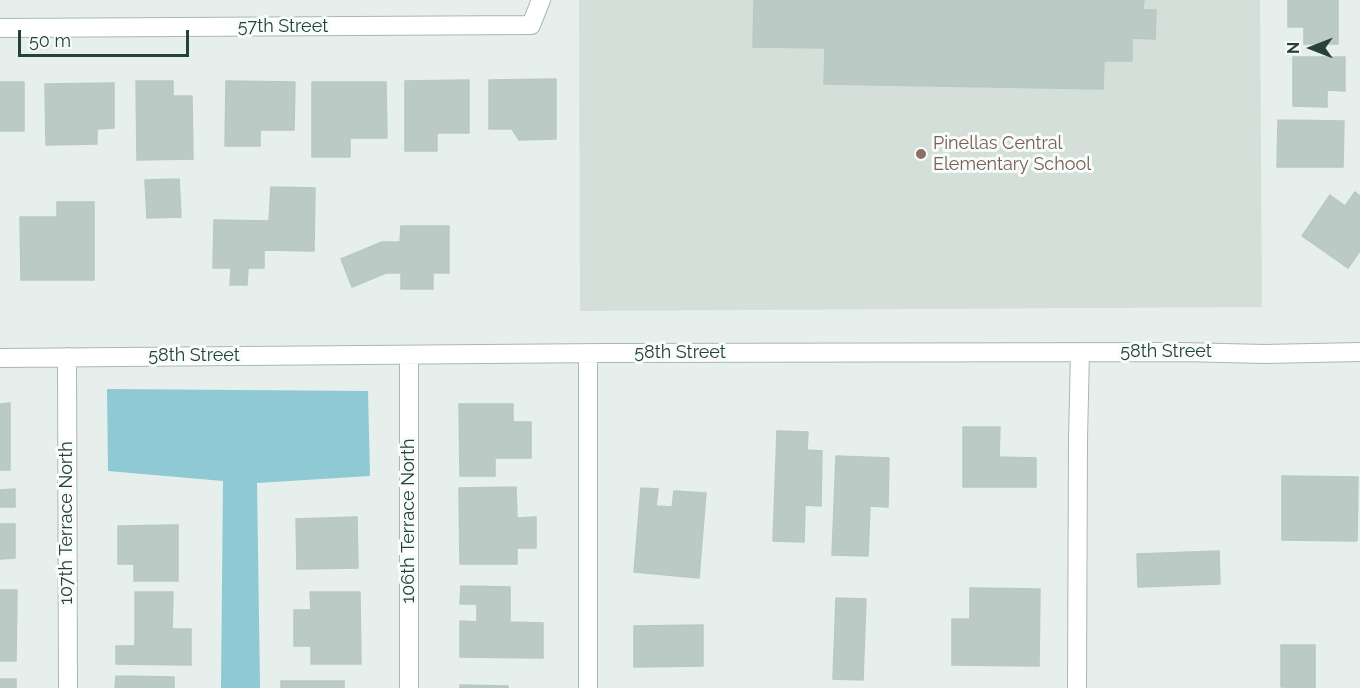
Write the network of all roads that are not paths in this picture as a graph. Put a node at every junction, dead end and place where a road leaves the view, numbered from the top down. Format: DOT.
graph roads {
  1 [pos="541,0"];
  2 [pos="0,28"];
  3 [pos="1080,352"];
  4 [pos="1360,352"];
  5 [pos="588,353"];
  6 [pos="409,355"];
  7 [pos="67,357"];
  8 [pos="0,358"];
  9 [pos="68,688"];
  10 [pos="409,688"];
  11 [pos="588,688"];
  12 [pos="1077,688"];
  1 -- 2 [label="street, 57th Street"];
  3 -- 4 [label="street, 58th Street"];
  3 -- 5 [label="street, 58th Street"];
  3 -- 12 [label="street"];
  5 -- 6 [label="street, 58th Street"];
  5 -- 11 [label="street"];
  6 -- 7 [label="street, 58th Street"];
  6 -- 10 [label="street, 106th Terrace North"];
  7 -- 8 [label="street, 58th Street"];
  7 -- 9 [label="street, 107th Terrace North"];
}
